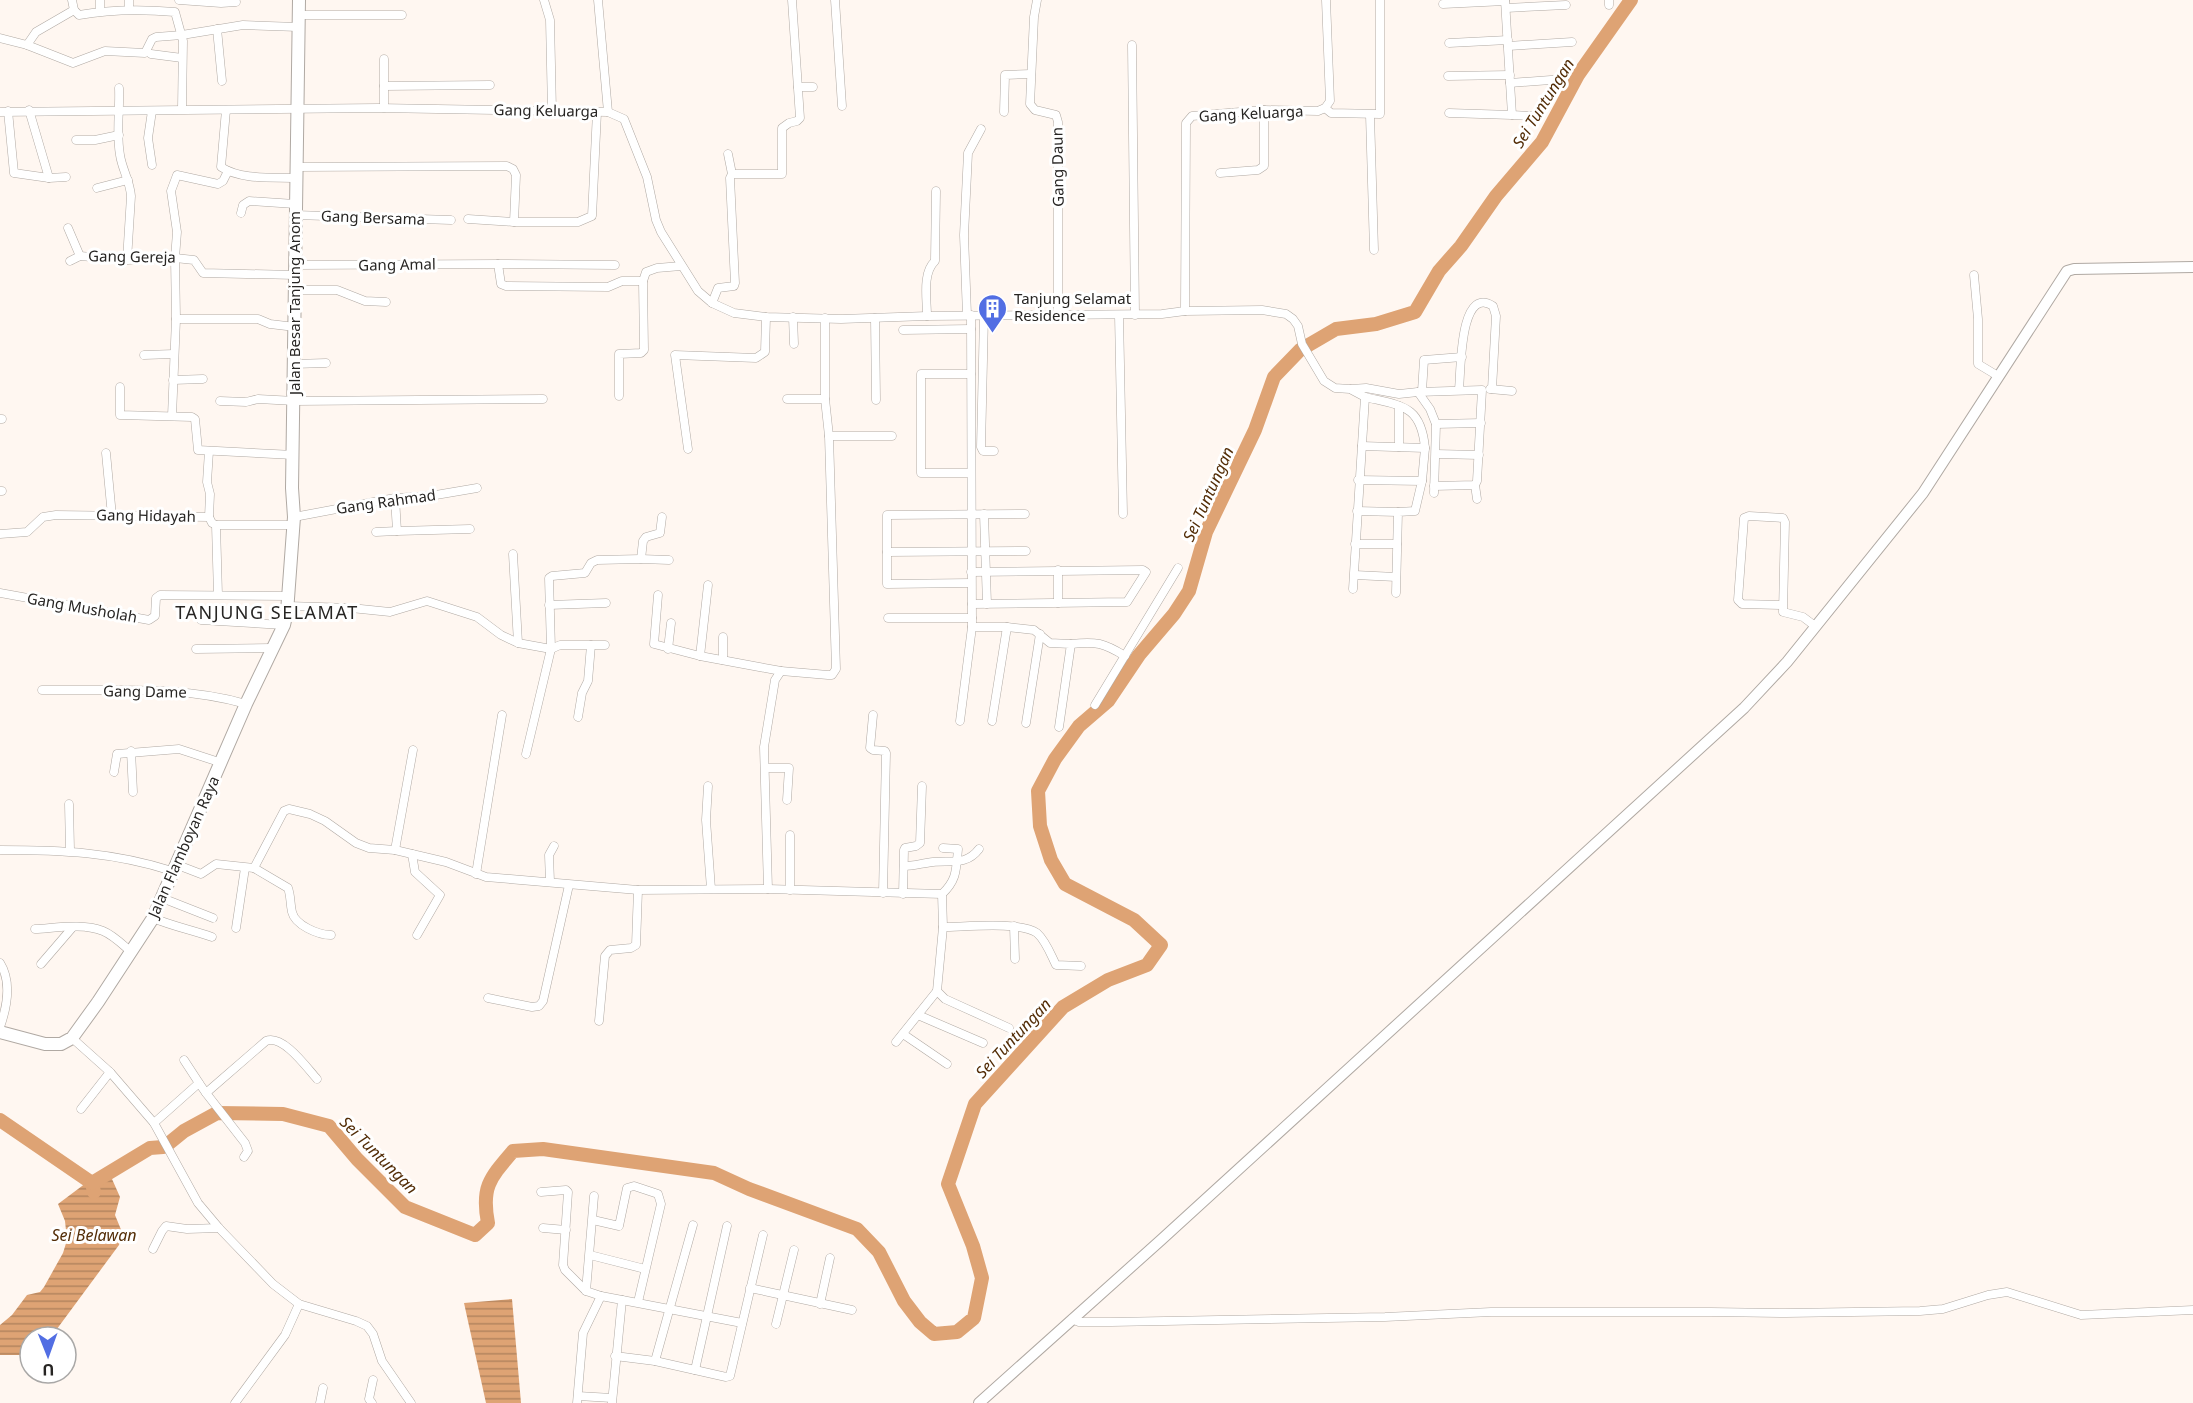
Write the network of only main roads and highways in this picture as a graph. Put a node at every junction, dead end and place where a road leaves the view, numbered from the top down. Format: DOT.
graph roads {
  1 [pos="299,0"];
  2 [pos="2193,267"];
  3 [pos="288,601"];
  4 [pos="0,1032"];
  5 [pos="979,1403"];
  1 -- 3 [label="main road, Jalan Besar Tanjung Anom"];
  2 -- 5 [label="main road"];
  3 -- 4 [label="main road, Jalan Flamboyan Raya"];
}
